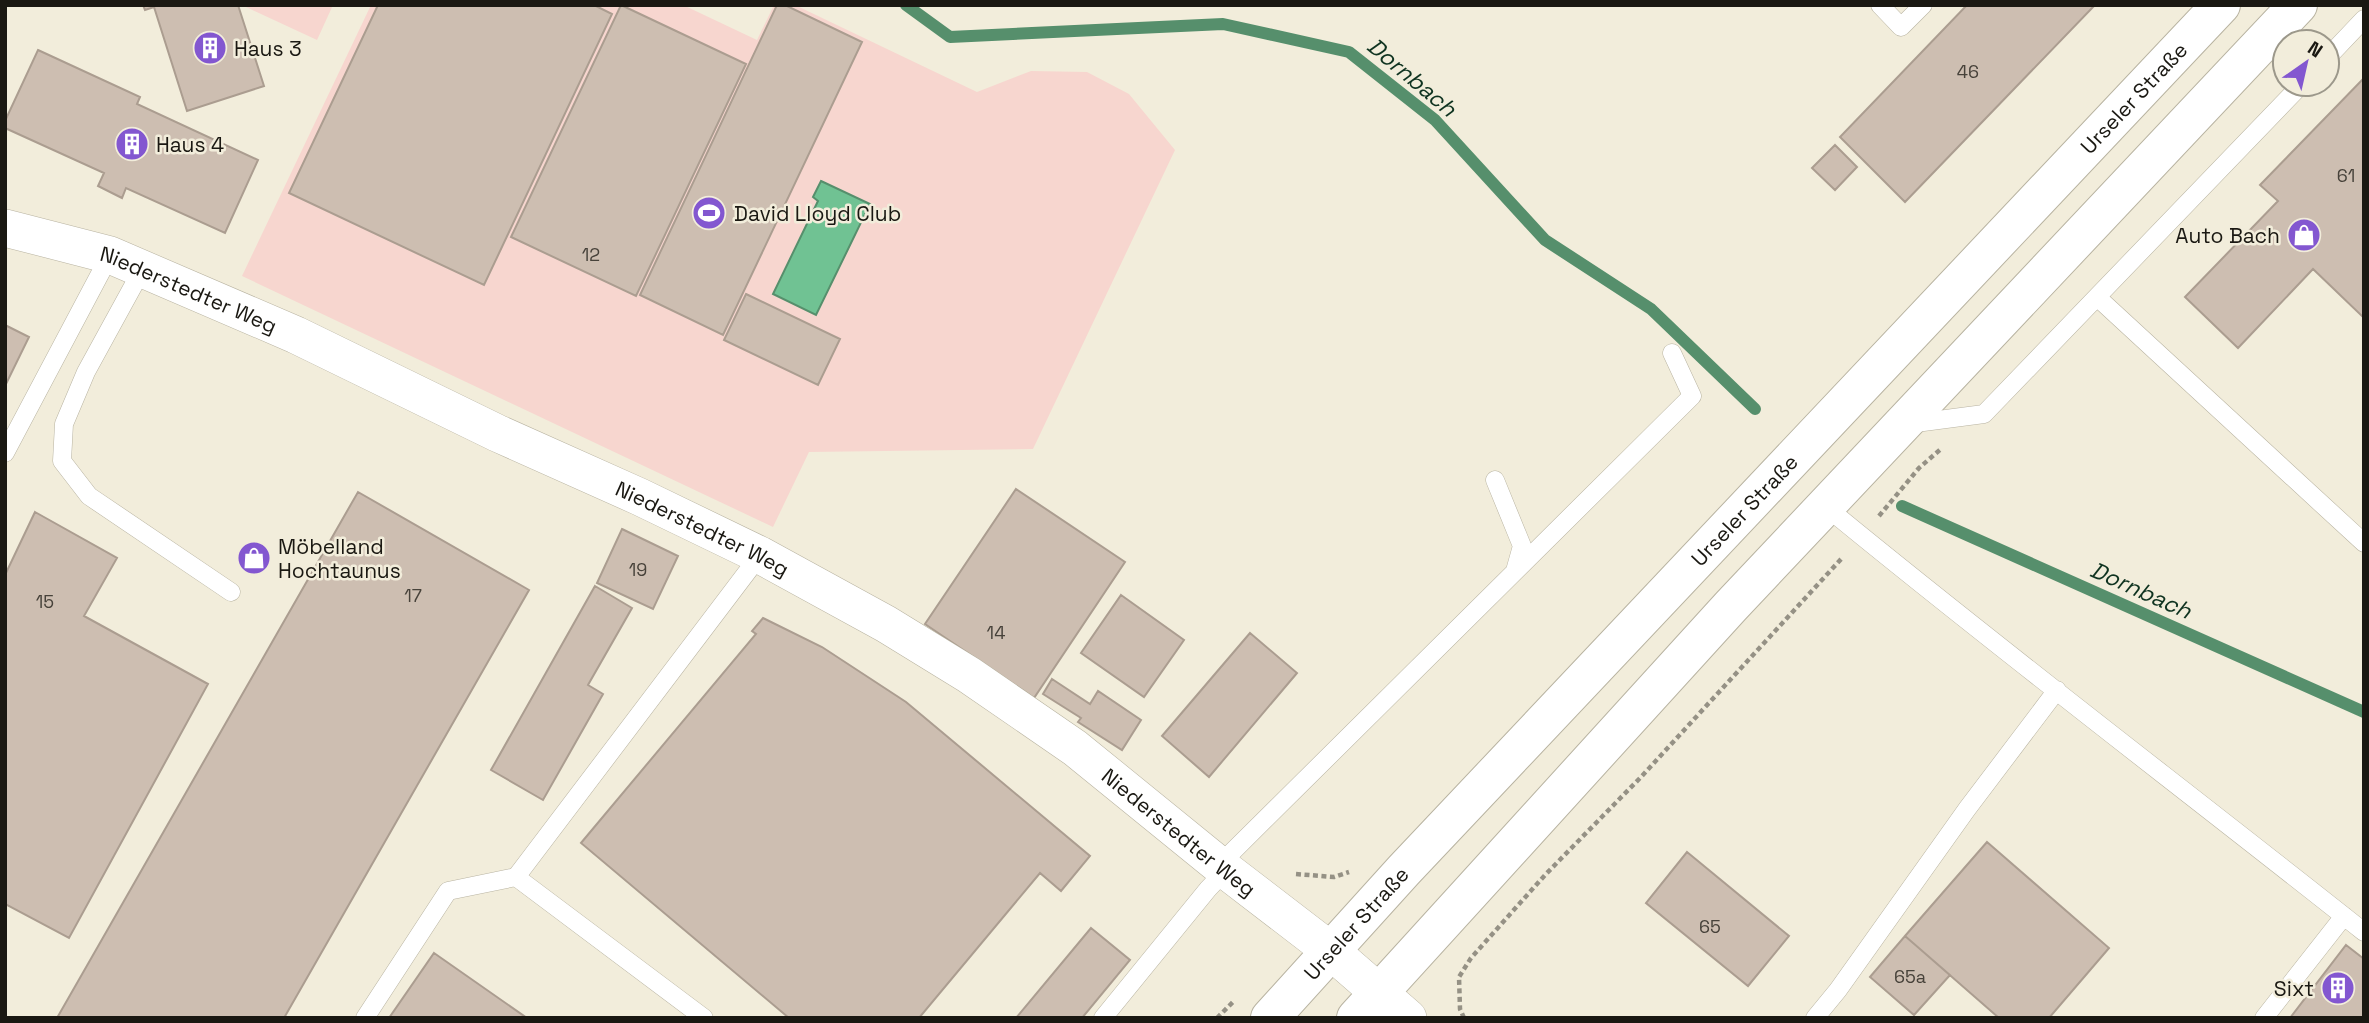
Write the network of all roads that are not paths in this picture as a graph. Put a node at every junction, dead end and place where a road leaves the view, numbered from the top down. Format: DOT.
graph roads {
  1 [pos="1880,5"];
  2 [pos="1923,5"];
  3 [pos="2221,5"];
  4 [pos="2298,5"];
  5 [pos="2364,19"];
  6 [pos="2341,43"];
  7 [pos="2289,98"];
  8 [pos="5,228"];
  9 [pos="110,255"];
  10 [pos="144,268"];
  11 [pos="2097,297"];
  12 [pos="1672,353"];
  13 [pos="1901,425"];
  14 [pos="5,453"];
  15 [pos="1495,480"];
  16 [pos="1825,506"];
  17 [pos="2364,543"];
  18 [pos="760,555"];
  19 [pos="1515,571"];
  20 [pos="231,592"];
  21 [pos="2057,690"];
  22 [pos="1222,868"];
  23 [pos="516,877"];
  24 [pos="2344,916"];
  25 [pos="2364,932"];
  26 [pos="1331,951"];
  27 [pos="1368,1005"];
  28 [pos="365,1018"];
  29 [pos="704,1018"];
  30 [pos="1103,1018"];
  31 [pos="1270,1018"];
  32 [pos="1408,1018"];
  33 [pos="1815,1018"];
  34 [pos="2264,1018"];
  1 -- 2 [label="lane"];
  3 -- 26 [label="street, Urseler Straße"];
  4 -- 13 [label="street"];
  5 -- 6 [label="lane"];
  7 -- 11 [label="lane"];
  8 -- 9 [label="street, Niederstedter Weg"];
  9 -- 10 [label="street, Niederstedter Weg"];
  9 -- 14 [label="lane"];
  10 -- 18 [label="street, Niederstedter Weg"];
  10 -- 20 [label="lane"];
  11 -- 13 [label="lane"];
  11 -- 17 [label="lane"];
  12 -- 19 [label="lane"];
  13 -- 16 [label="street"];
  15 -- 19 [label="lane"];
  16 -- 21 [label="lane"];
  16 -- 27 [label="street"];
  18 -- 22 [label="street, Niederstedter Weg"];
  18 -- 23 [label="lane"];
  19 -- 22 [label="lane"];
  21 -- 24 [label="lane"];
  21 -- 33 [label="lane"];
  22 -- 26 [label="street, Niederstedter Weg"];
  22 -- 30 [label="lane"];
  23 -- 28 [label="lane"];
  23 -- 29 [label="lane"];
  24 -- 25 [label="lane"];
  24 -- 34 [label="lane"];
  26 -- 27 [label="street, Niederstedter Weg"];
  26 -- 31 [label="street, Urseler Straße"];
  27 -- 32 [label="street, Niederstedter Weg"];
}
